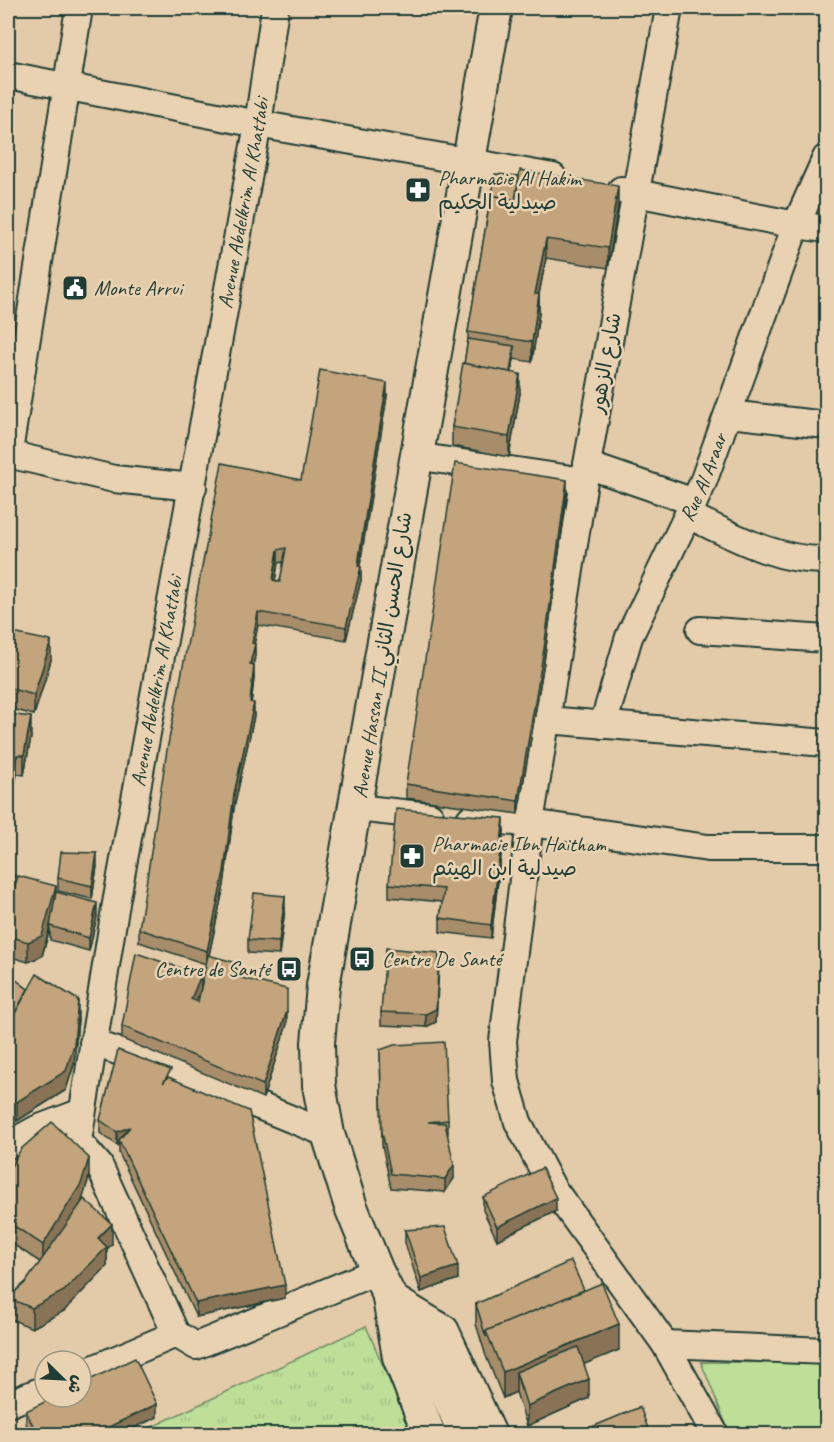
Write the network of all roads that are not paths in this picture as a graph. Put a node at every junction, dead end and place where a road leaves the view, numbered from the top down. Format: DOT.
graph roads {
  1 [pos="79,8"];
  2 [pos="275,8"];
  3 [pos="496,8"];
  4 [pos="669,8"];
  5 [pos="8,75"];
  6 [pos="65,86"];
  7 [pos="258,124"];
  8 [pos="826,158"];
  9 [pos="469,163"];
  10 [pos="636,192"];
  11 [pos="796,225"];
  12 [pos="826,229"];
  13 [pos="729,414"];
  14 [pos="826,424"];
  15 [pos="8,455"];
  16 [pos="415,456"];
  17 [pos="586,473"];
  18 [pos="193,487"];
  19 [pos="691,509"];
  20 [pos="826,560"];
  21 [pos="700,630"];
  22 [pos="826,639"];
  23 [pos="547,720"];
  24 [pos="603,725"];
  25 [pos="826,743"];
  26 [pos="356,808"];
  27 [pos="530,823"];
  28 [pos="826,848"];
  29 [pos="93,1043"];
  30 [pos="82,1112"];
  31 [pos="327,1134"];
  32 [pos="10,1155"];
  33 [pos="383,1282"];
  34 [pos="176,1334"];
  35 [pos="665,1344"];
  36 [pos="826,1351"];
  37 [pos="93,1369"];
  38 [pos="33,1394"];
  39 [pos="8,1404"];
  40 [pos="429,1434"];
  41 [pos="465,1434"];
  42 [pos="493,1434"];
  43 [pos="715,1434"];
  1 -- 6 [label="street"];
  2 -- 7 [label="street, Avenue Abdelkrim Al Khattabi"];
  3 -- 9 [label="main road, Avenue Hassan II شارع الحسن الثاني"];
  4 -- 10 [label="street, شارع الزهور"];
  5 -- 6 [label="street"];
  6 -- 7 [label="street"];
  6 -- 15 [label="street"];
  7 -- 9 [label="street"];
  7 -- 18 [label="street, Avenue Abdelkrim Al Khattabi"];
  8 -- 11 [label="street, Rue Al Araar"];
  9 -- 10 [label="street"];
  9 -- 16 [label="main road, Avenue Hassan II شارع الحسن الثاني"];
  10 -- 11 [label="street"];
  10 -- 17 [label="street, شارع الزهور"];
  11 -- 12 [label="street"];
  11 -- 13 [label="street, Rue Al Araar"];
  13 -- 14 [label="street"];
  13 -- 19 [label="street, Rue Al Araar"];
  15 -- 18 [label="street"];
  16 -- 17 [label="street"];
  16 -- 26 [label="main road, Avenue Hassan II شارع الحسن الثاني"];
  17 -- 19 [label="street"];
  17 -- 23 [label="street, شارع الزهور"];
  18 -- 29 [label="street, Avenue Abdelkrim Al Khattabi"];
  19 -- 20 [label="street"];
  19 -- 24 [label="street, Rue Al Araar"];
  21 -- 22 [label="street"];
  23 -- 24 [label="street"];
  23 -- 27 [label="street, شارع الزهور"];
  24 -- 25 [label="street"];
  26 -- 27 [label="street"];
  26 -- 31 [label="main road, Avenue Hassan II شارع الحسن الثاني"];
  27 -- 28 [label="street"];
  27 -- 35 [label="street, شارع الزهور"];
  29 -- 30 [label="street, Avenue Abdelkrim Al Khattabi"];
  29 -- 31 [label="street"];
  30 -- 32 [label="street"];
  30 -- 34 [label="street, Avenue Abdelkrim Al Khattabi"];
  31 -- 33 [label="main road, Avenue Hassan II شارع الحسن الثاني"];
  33 -- 34 [label="street"];
  33 -- 40 [label="main road, Avenue Hassan II شارع الحسن الثاني"];
  33 -- 41 [label="main road, Avenue Hassan II شارع الحسن الثاني"];
  33 -- 42 [label="street"];
  34 -- 37 [label="street"];
  35 -- 36 [label="street"];
  35 -- 43 [label="street, شارع الزهور"];
  38 -- 39 [label="street"];
}
